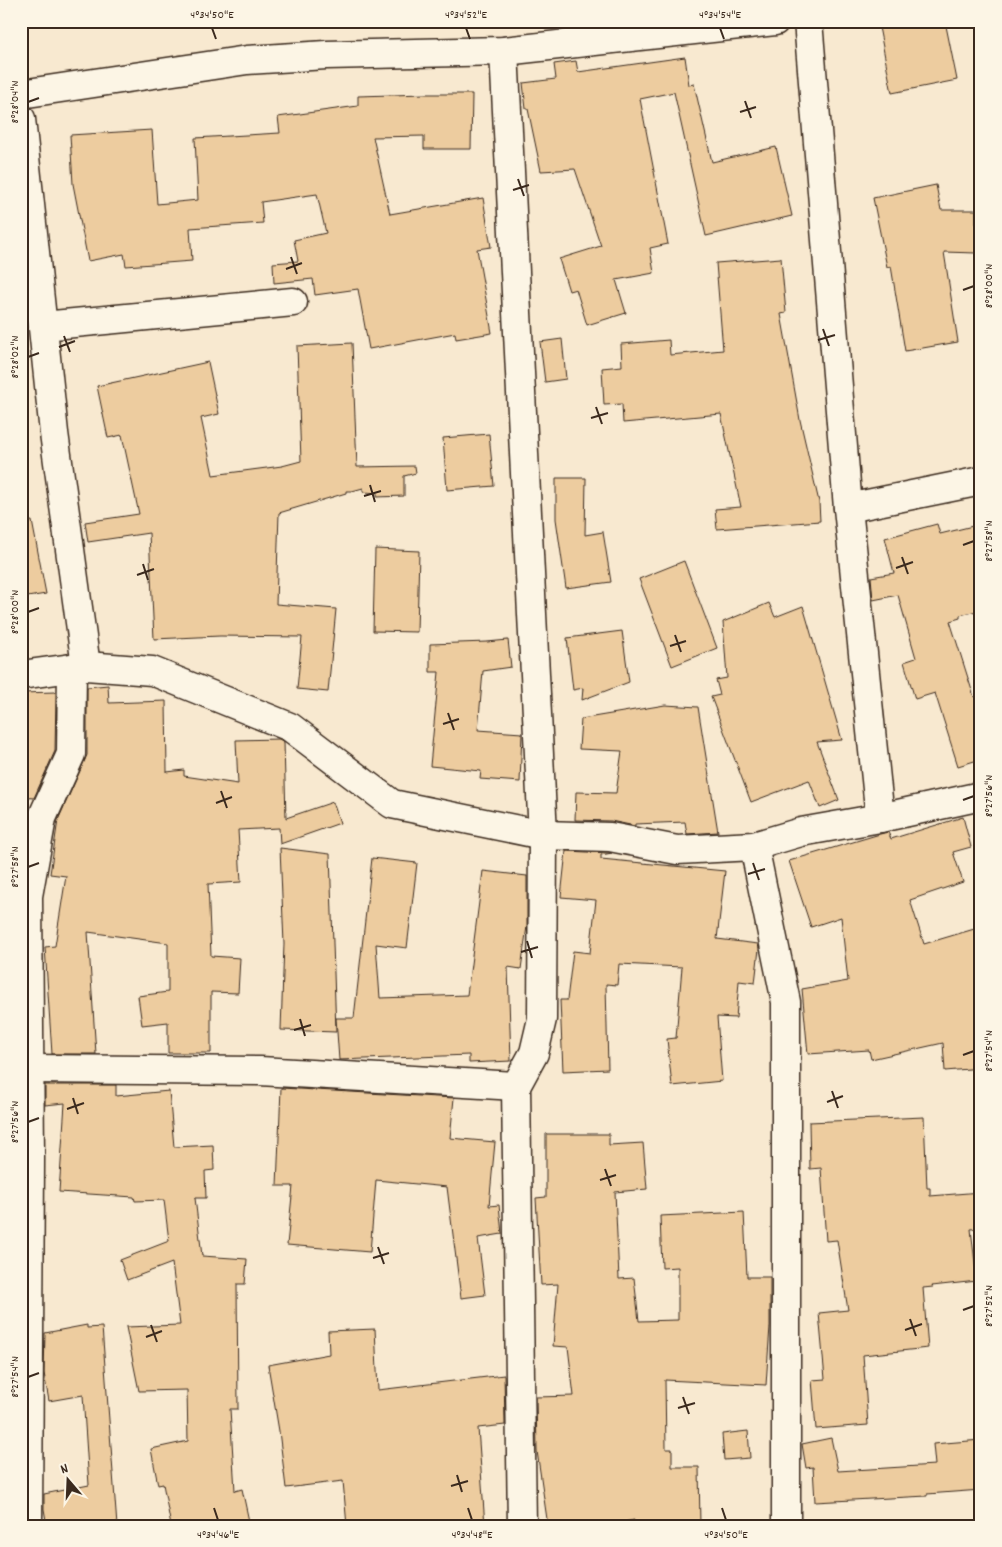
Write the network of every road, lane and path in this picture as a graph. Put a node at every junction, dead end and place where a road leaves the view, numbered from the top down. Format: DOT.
graph roads {
  1 [pos="775,21"];
  2 [pos="808,21"];
  3 [pos="504,51"];
  4 [pos="21,94"];
  5 [pos="21,119"];
  6 [pos="28,245"];
  7 [pos="293,302"];
  8 [pos="43,326"];
  9 [pos="981,481"];
  10 [pos="848,508"];
  11 [pos="79,667"];
  12 [pos="21,675"];
  13 [pos="981,796"];
  14 [pos="880,818"];
  15 [pos="543,836"];
  16 [pos="754,846"];
  17 [pos="29,1069"];
  18 [pos="516,1086"];
  19 [pos="28,1526"];
  20 [pos="522,1526"];
  21 [pos="786,1526"];
  1 -- 3 [label="street"];
  2 -- 10 [label="street"];
  3 -- 4 [label="street"];
  3 -- 15 [label="street"];
  5 -- 6 [label="street"];
  6 -- 8 [label="street"];
  7 -- 8 [label="street"];
  8 -- 11 [label="street"];
  9 -- 10 [label="street"];
  10 -- 14 [label="street"];
  11 -- 12 [label="street"];
  11 -- 15 [label="street"];
  11 -- 17 [label="street"];
  13 -- 14 [label="street"];
  14 -- 16 [label="street"];
  15 -- 16 [label="street"];
  15 -- 18 [label="street"];
  16 -- 21 [label="street"];
  17 -- 18 [label="street"];
  17 -- 19 [label="street"];
  18 -- 20 [label="street"];
}
